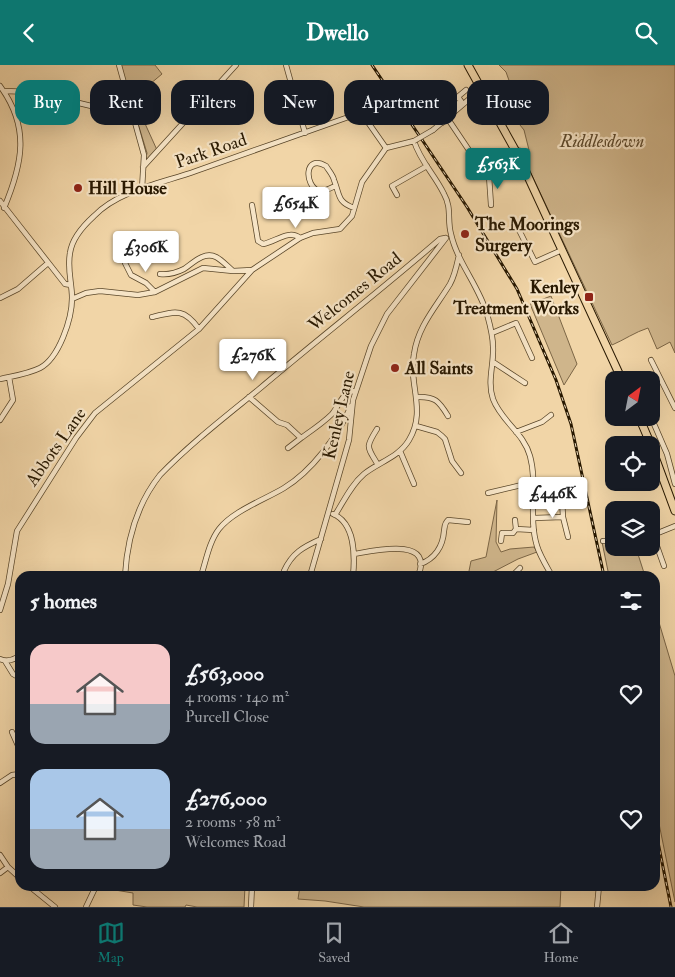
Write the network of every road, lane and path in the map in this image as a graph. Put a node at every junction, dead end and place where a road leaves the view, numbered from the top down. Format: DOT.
graph roads {
  1 [pos="118,65"];
  2 [pos="236,65"];
  3 [pos="286,65"];
  4 [pos="468,65"];
  5 [pos="122,80"];
  6 [pos="476,80"];
  7 [pos="0,86"];
  8 [pos="466,89"];
  9 [pos="4,91"];
  10 [pos="458,97"];
  11 [pos="467,102"];
  12 [pos="457,104"];
  13 [pos="90,106"];
  14 [pos="457,111"];
  15 [pos="344,120"];
  16 [pos="136,125"];
  17 [pos="370,125"];
  18 [pos="439,125"];
  19 [pos="452,125"];
  20 [pos="501,125"];
  21 [pos="305,133"];
  22 [pos="414,141"];
  23 [pos="386,148"];
  24 [pos="519,157"];
  25 [pos="427,166"];
  26 [pos="143,167"];
  27 [pos="489,176"];
  28 [pos="335,186"];
  29 [pos="142,189"];
  30 [pos="397,195"];
  31 [pos="0,201"];
  32 [pos="252,205"];
  33 [pos="491,205"];
  34 [pos="4,208"];
  35 [pos="354,208"];
  36 [pos="517,226"];
  37 [pos="451,235"];
  38 [pos="300,238"];
  39 [pos="446,238"];
  40 [pos="562,249"];
  41 [pos="459,255"];
  42 [pos="48,263"];
  43 [pos="125,263"];
  44 [pos="252,270"];
  45 [pos="234,271"];
  46 [pos="160,274"];
  47 [pos="71,285"];
  48 [pos="155,292"];
  49 [pos="0,298"];
  50 [pos="72,299"];
  51 [pos="152,317"];
  52 [pos="199,329"];
  53 [pos="492,333"];
  54 [pos="532,358"];
  55 [pos="651,360"];
  56 [pos="493,361"];
  57 [pos="618,371"];
  58 [pos="9,377"];
  59 [pos="0,379"];
  60 [pos="525,383"];
  61 [pos="356,391"];
  62 [pos="249,397"];
  63 [pos="416,397"];
  64 [pos="353,400"];
  65 [pos="675,408"];
  66 [pos="551,415"];
  67 [pos="448,416"];
  68 [pos="0,420"];
  69 [pos="416,426"];
  70 [pos="655,426"];
  71 [pos="377,429"];
  72 [pos="516,432"];
  73 [pos="301,439"];
  74 [pos="288,448"];
  75 [pos="400,451"];
  76 [pos="378,465"];
  77 [pos="660,470"];
  78 [pos="461,473"];
  79 [pos="534,482"];
  80 [pos="675,484"];
  81 [pos="414,485"];
  82 [pos="488,493"];
  83 [pos="562,499"];
  84 [pos="675,511"];
  85 [pos="329,513"];
  86 [pos="336,515"];
  87 [pos="562,517"];
  88 [pos="534,518"];
  89 [pos="515,519"];
  90 [pos="468,523"];
  91 [pos="675,527"];
  92 [pos="516,529"];
  93 [pos="534,530"];
  94 [pos="660,532"];
  95 [pos="568,537"];
  96 [pos="321,539"];
  97 [pos="501,541"];
  98 [pos="354,554"];
  99 [pos="660,556"];
  100 [pos="420,564"];
  101 [pos="664,567"];
  102 [pos="520,569"];
  103 [pos="126,571"];
  104 [pos="203,571"];
  105 [pos="284,571"];
  106 [pos="311,571"];
  107 [pos="353,571"];
  108 [pos="419,571"];
  109 [pos="518,571"];
  110 [pos="549,571"];
  111 [pos="0,610"];
  112 [pos="15,658"];
  113 [pos="3,660"];
  114 [pos="15,675"];
  115 [pos="12,732"];
  116 [pos="15,739"];
  117 [pos="15,775"];
  118 [pos="0,783"];
  119 [pos="0,855"];
  120 [pos="8,867"];
  121 [pos="0,873"];
  122 [pos="15,873"];
  123 [pos="35,891"];
  124 [pos="94,891"];
  125 [pos="252,891"];
  126 [pos="599,891"];
  127 [pos="55,907"];
  128 [pos="86,907"];
  129 [pos="251,907"];
  130 [pos="597,907"];
  1 -- 5 [label="street"];
  2 -- 26 [label="street"];
  3 -- 21 [label="street"];
  4 -- 6 [label="highway"];
  7 -- 9 [label="street"];
  8 -- 10 [label="street"];
  9 -- 13 [label="street"];
  9 -- 34 [label="street"];
  10 -- 12 [label="street"];
  11 -- 14 [label="street"];
  15 -- 21 [label="street, Park Road"];
  16 -- 26 [label="street"];
  17 -- 23 [label="street"];
  18 -- 22 [label="street, bridge"];
  19 -- 27 [label="street"];
  20 -- 24 [label="highway"];
  21 -- 29 [label="street, Park Road"];
  22 -- 23 [label="street"];
  22 -- 25 [label="street"];
  23 -- 35 [label="street"];
  24 -- 27 [label="street"];
  24 -- 40 [label="highway"];
  25 -- 30 [label="street"];
  25 -- 37 [label="street"];
  26 -- 29 [label="street"];
  27 -- 33 [label="street"];
  28 -- 28 [label="street"];
  28 -- 35 [label="street"];
  29 -- 47 [label="street, Park Road"];
  31 -- 34 [label="street"];
  32 -- 38 [label="street"];
  34 -- 42 [label="street"];
  35 -- 38 [label="street"];
  36 -- 40 [label="street"];
  37 -- 39 [label="street, Kenley Lane"];
  37 -- 41 [label="street"];
  38 -- 44 [label="street, Abbots Lane"];
  39 -- 61 [label="street, Kenley Lane"];
  39 -- 62 [label="street, Welcomes Road"];
  40 -- 57 [label="highway"];
  41 -- 53 [label="street"];
  41 -- 63 [label="street"];
  42 -- 47 [label="street"];
  42 -- 49 [label="street"];
  43 -- 48 [label="street"];
  44 -- 45 [label="street"];
  44 -- 52 [label="street, Abbots Lane"];
  45 -- 46 [label="street"];
  45 -- 48 [label="street"];
  47 -- 50 [label="street, Park Road"];
  48 -- 50 [label="street"];
  50 -- 58 [label="street, Park Road"];
  51 -- 52 [label="street"];
  52 -- 111 [label="street, Abbots Lane"];
  53 -- 54 [label="street"];
  53 -- 56 [label="street"];
  55 -- 65 [label="street"];
  56 -- 60 [label="street"];
  56 -- 72 [label="street"];
  58 -- 59 [label="street, Park Road"];
  58 -- 68 [label="street"];
  61 -- 64 [label="street, Kenley Lane"];
  61 -- 73 [label="street"];
  62 -- 73 [label="street"];
  62 -- 103 [label="street, Welcomes Road"];
  63 -- 67 [label="street"];
  63 -- 69 [label="street"];
  64 -- 85 [label="street, Kenley Lane"];
  64 -- 104 [label="street"];
  66 -- 72 [label="street"];
  69 -- 75 [label="street"];
  69 -- 78 [label="street"];
  70 -- 80 [label="street"];
  71 -- 76 [label="street"];
  72 -- 79 [label="street"];
  73 -- 74 [label="street"];
  75 -- 76 [label="street"];
  75 -- 81 [label="street"];
  76 -- 86 [label="street"];
  77 -- 84 [label="highway"];
  79 -- 82 [label="street"];
  79 -- 88 [label="street"];
  83 -- 87 [label="street"];
  85 -- 86 [label="street"];
  85 -- 96 [label="street, Kenley Lane"];
  86 -- 98 [label="street"];
  87 -- 88 [label="street"];
  87 -- 95 [label="street"];
  88 -- 93 [label="street"];
  89 -- 92 [label="street"];
  90 -- 100 [label="street"];
  91 -- 94 [label="street"];
  92 -- 93 [label="street"];
  92 -- 97 [label="street"];
  93 -- 110 [label="street"];
  96 -- 105 [label="street"];
  96 -- 106 [label="street, Kenley Lane"];
  98 -- 100 [label="street"];
  98 -- 107 [label="street"];
  99 -- 101 [label="street"];
  100 -- 108 [label="street"];
  102 -- 109 [label="street"];
  112 -- 113 [label="street"];
  113 -- 114 [label="street"];
  115 -- 116 [label="street"];
  117 -- 118 [label="street"];
  119 -- 120 [label="street"];
  120 -- 121 [label="street"];
  120 -- 122 [label="street"];
  123 -- 127 [label="street"];
  124 -- 128 [label="street"];
  125 -- 129 [label="street"];
  126 -- 130 [label="street"];
}
